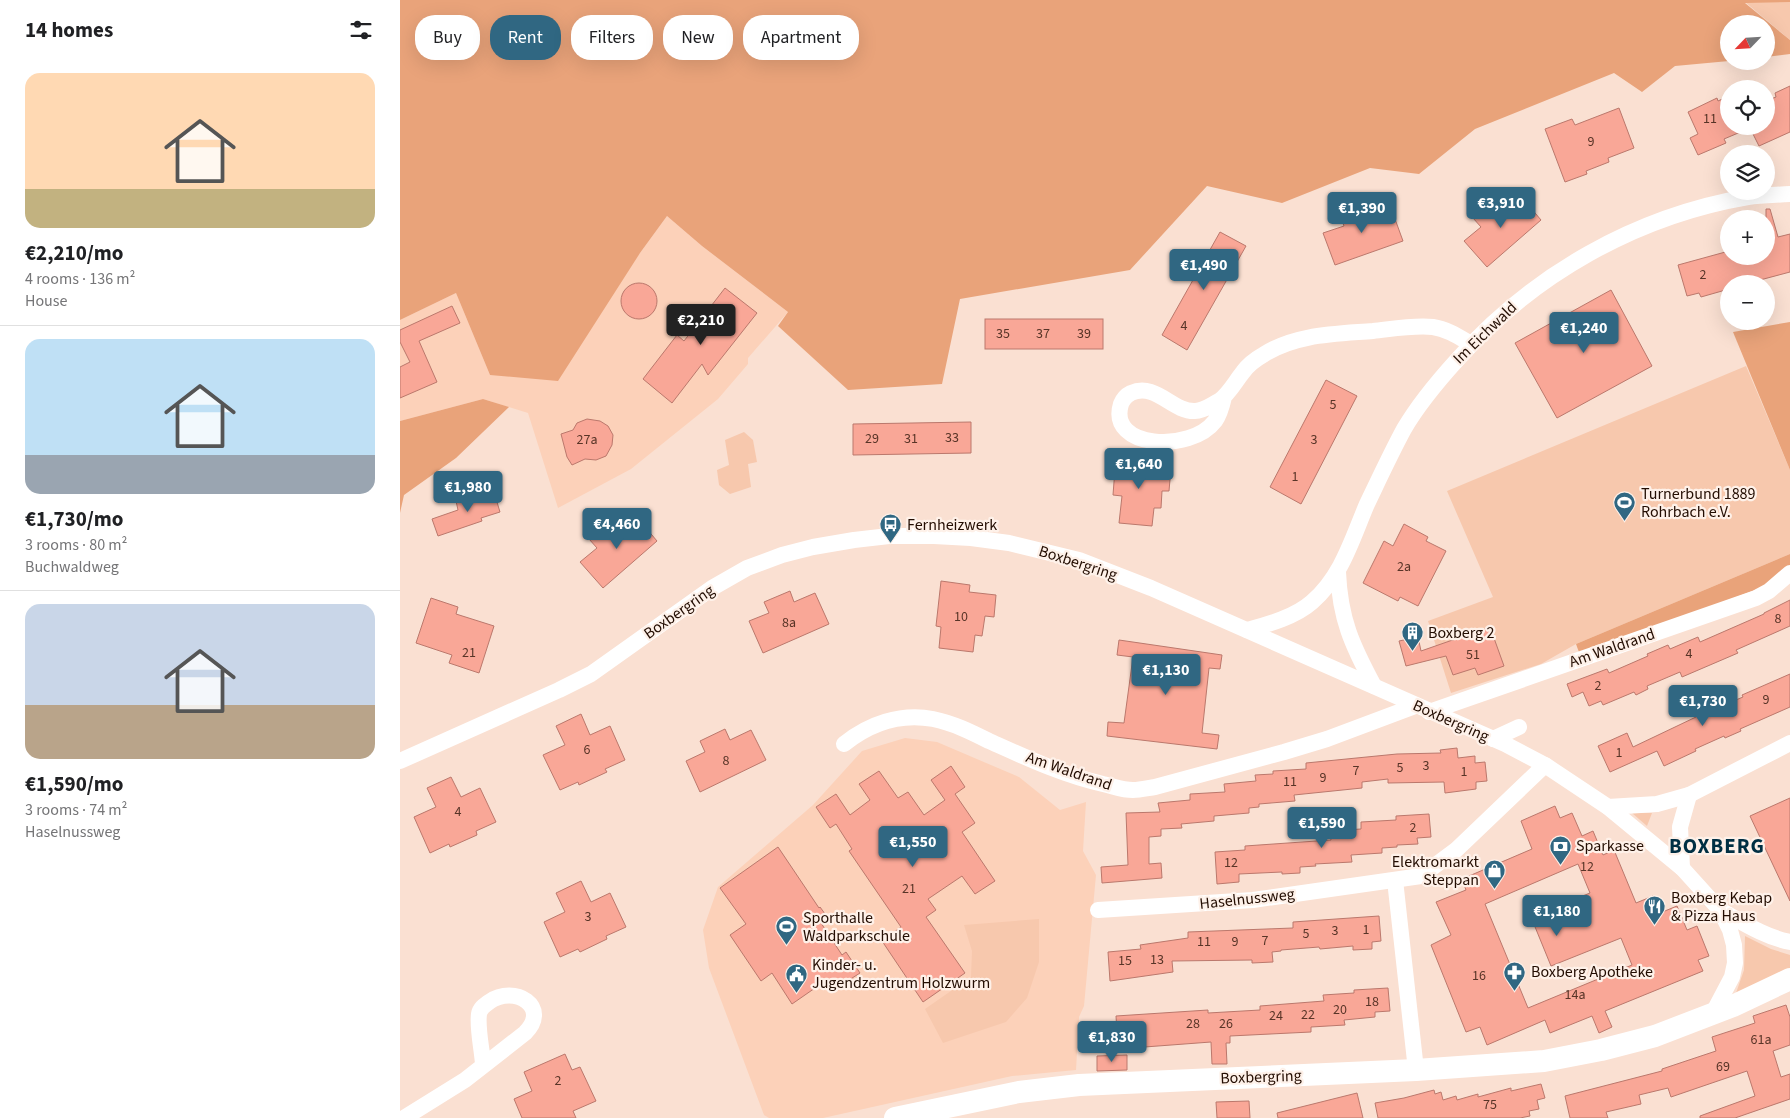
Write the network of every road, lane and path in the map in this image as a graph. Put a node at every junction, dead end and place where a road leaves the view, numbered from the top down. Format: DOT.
graph roads {
  1 [pos="1790,194"];
  2 [pos="1471,344"];
  3 [pos="1224,397"];
  4 [pos="1338,572"];
  5 [pos="1790,573"];
  6 [pos="1247,630"];
  7 [pos="1374,686"];
  8 [pos="1422,709"];
  9 [pos="1519,727"];
  10 [pos="1493,739"];
  11 [pos="844,744"];
  12 [pos="1790,744"];
  13 [pos="400,760"];
  14 [pos="1545,765"];
  15 [pos="1689,795"];
  16 [pos="1608,807"];
  17 [pos="1682,868"];
  18 [pos="1396,880"];
  19 [pos="1098,910"];
  20 [pos="1720,910"];
  21 [pos="1790,942"];
  22 [pos="1790,979"];
  23 [pos="1712,1014"];
  24 [pos="483,1064"];
  25 [pos="1416,1070"];
  26 [pos="404,1118"];
  27 [pos="895,1118"];
  1 -- 2 [label="street, Im Eichwald"];
  2 -- 3 [label="street"];
  2 -- 4 [label="street, Im Eichwald"];
  3 -- 3 [label="street"];
  4 -- 6 [label="street, Im Eichwald"];
  4 -- 7 [label="street, Im Eichwald"];
  5 -- 8 [label="street, Am Waldrand"];
  6 -- 7 [label="street, Boxbergring"];
  6 -- 13 [label="street, Boxbergring"];
  7 -- 8 [label="street, Boxbergring"];
  8 -- 10 [label="street, Boxbergring"];
  8 -- 11 [label="street, Am Waldrand"];
  9 -- 10 [label="street"];
  10 -- 14 [label="street, Boxbergring"];
  12 -- 15 [label="street"];
  14 -- 16 [label="street, Boxbergring"];
  14 -- 18 [label="street, Haselnussweg"];
  15 -- 16 [label="street"];
  15 -- 17 [label="street"];
  16 -- 17 [label="street, Boxbergring"];
  17 -- 20 [label="street, Boxbergring"];
  18 -- 19 [label="street, Haselnussweg"];
  18 -- 25 [label="street"];
  20 -- 21 [label="street, Boxbergring"];
  20 -- 23 [label="street, Boxbergring"];
  22 -- 23 [label="street, Boxbergring"];
  23 -- 25 [label="street, Boxbergring"];
  24 -- 26 [label="street"];
  25 -- 27 [label="street, Boxbergring"];
}
